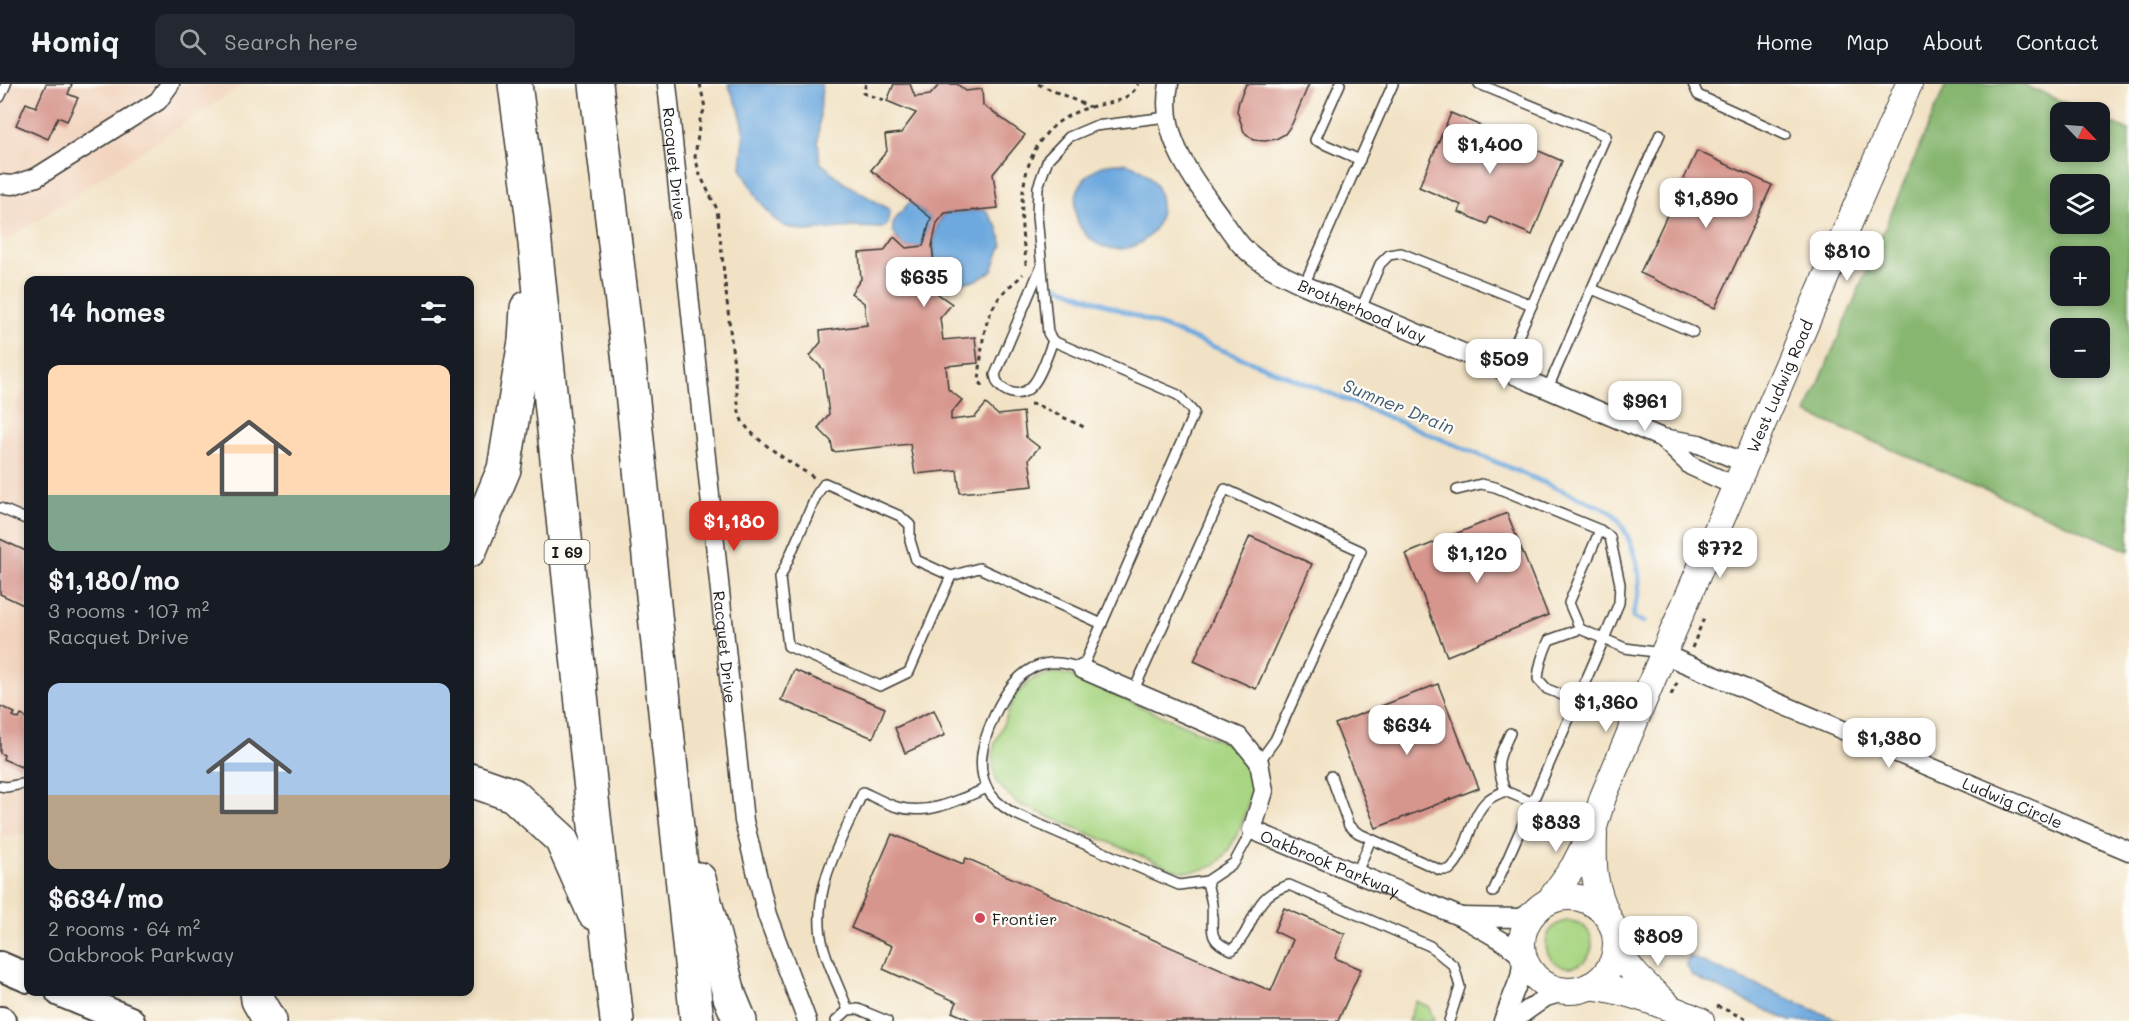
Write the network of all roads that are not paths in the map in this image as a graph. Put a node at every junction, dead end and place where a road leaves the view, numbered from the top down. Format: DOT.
graph roads {
  1 [pos="6,84"];
  2 [pos="170,84"];
  3 [pos="515,84"];
  4 [pos="596,84"];
  5 [pos="667,84"];
  6 [pos="1169,84"];
  7 [pos="1340,84"];
  8 [pos="1393,84"];
  9 [pos="1479,84"];
  10 [pos="1694,84"];
  11 [pos="1909,84"];
  12 [pos="0,97"];
  13 [pos="1167,117"];
  14 [pos="1660,134"];
  15 [pos="1786,135"];
  16 [pos="1360,160"];
  17 [pos="0,184"];
  18 [pos="532,214"];
  19 [pos="1041,267"];
  20 [pos="1304,285"];
  21 [pos="1592,289"];
  22 [pos="1532,305"];
  23 [pos="1361,309"];
  24 [pos="1693,332"];
  25 [pos="1053,341"];
  26 [pos="1503,370"];
  27 [pos="1547,390"];
  28 [pos="1740,475"];
  29 [pos="1457,490"];
  30 [pos="0,508"];
  31 [pos="24,518"];
  32 [pos="1600,530"];
  33 [pos="474,540"];
  34 [pos="951,576"];
  35 [pos="1102,624"];
  36 [pos="1580,629"];
  37 [pos="1604,639"];
  38 [pos="1664,654"];
  39 [pos="1082,669"];
  40 [pos="1133,692"];
  41 [pos="1577,701"];
  42 [pos="1510,733"];
  43 [pos="1259,762"];
  44 [pos="671,775"];
  45 [pos="1331,776"];
  46 [pos="474,781"];
  47 [pos="24,784"];
  48 [pos="0,786"];
  49 [pos="987,788"];
  50 [pos="1505,791"];
  51 [pos="1532,802"];
  52 [pos="1594,827"];
  53 [pos="1252,831"];
  54 [pos="1371,839"];
  55 [pos="2129,851"];
  56 [pos="1356,875"];
  57 [pos="1207,881"];
  58 [pos="1493,892"];
  59 [pos="1542,905"];
  60 [pos="1461,917"];
  61 [pos="1608,917"];
  62 [pos="1616,945"];
  63 [pos="1523,957"];
  64 [pos="0,966"];
  65 [pos="24,976"];
  66 [pos="613,982"];
  67 [pos="1578,989"];
  68 [pos="70,996"];
  69 [pos="258,996"];
  70 [pos="1673,1009"];
  71 [pos="848,1010"];
  72 [pos="1705,1012"];
  73 [pos="130,1021"];
  74 [pos="270,1021"];
  75 [pos="617,1021"];
  76 [pos="697,1021"];
  77 [pos="740,1021"];
  78 [pos="807,1021"];
  79 [pos="836,1021"];
  80 [pos="887,1021"];
  81 [pos="1449,1021"];
  82 [pos="1503,1021"];
  83 [pos="1512,1021"];
  1 -- 12 [label="lane"];
  2 -- 17 [label="street"];
  3 -- 18 [label="highway, I 69"];
  4 -- 44 [label="highway"];
  5 -- 78 [label="street, Racquet Drive"];
  6 -- 13 [label="street, Brotherhood Way"];
  7 -- 16 [label="lane"];
  8 -- 16 [label="lane"];
  9 -- 22 [label="lane"];
  10 -- 15 [label="lane"];
  11 -- 28 [label="main road, West Ludwig Road"];
  13 -- 19 [label="lane"];
  13 -- 20 [label="street, Brotherhood Way"];
  14 -- 21 [label="lane"];
  16 -- 20 [label="lane"];
  18 -- 33 [label="highway"];
  18 -- 66 [label="highway, I 69"];
  19 -- 25 [label="lane"];
  19 -- 25 [label="lane"];
  20 -- 23 [label="street, Brotherhood Way"];
  21 -- 24 [label="lane"];
  21 -- 27 [label="lane"];
  22 -- 23 [label="lane"];
  22 -- 26 [label="lane"];
  23 -- 26 [label="street, Brotherhood Way"];
  25 -- 35 [label="lane"];
  26 -- 27 [label="street, Brotherhood Way"];
  27 -- 28 [label="street, Brotherhood Way"];
  28 -- 38 [label="main road, West Ludwig Road"];
  29 -- 32 [label="lane"];
  30 -- 31 [label="lane"];
  32 -- 36 [label="lane"];
  32 -- 37 [label="lane"];
  34 -- 34 [label="lane"];
  34 -- 35 [label="lane"];
  35 -- 39 [label="lane"];
  36 -- 37 [label="lane"];
  36 -- 41 [label="lane"];
  37 -- 38 [label="lane"];
  37 -- 41 [label="lane"];
  38 -- 52 [label="main road, West Ludwig Road"];
  38 -- 55 [label="street, Ludwig Circle"];
  39 -- 40 [label="street, Oakbrook Parkway"];
  39 -- 49 [label="lane"];
  40 -- 43 [label="street, Oakbrook Parkway"];
  40 -- 43 [label="lane"];
  41 -- 51 [label="lane"];
  42 -- 50 [label="lane"];
  43 -- 53 [label="street, Oakbrook Parkway"];
  44 -- 76 [label="highway"];
  44 -- 77 [label="highway"];
  45 -- 54 [label="lane"];
  46 -- 66 [label="highway"];
  47 -- 48 [label="lane"];
  49 -- 57 [label="lane"];
  49 -- 71 [label="lane"];
  50 -- 51 [label="lane"];
  50 -- 54 [label="lane"];
  51 -- 58 [label="lane"];
  52 -- 59 [label="main road"];
  52 -- 61 [label="main road"];
  53 -- 56 [label="street, Oakbrook Parkway"];
  53 -- 57 [label="lane"];
  54 -- 56 [label="lane"];
  56 -- 60 [label="street, Oakbrook Parkway"];
  57 -- 81 [label="lane"];
  59 -- 60 [label="street, Oakbrook Parkway"];
  59 -- 61 [label="main road"];
  59 -- 63 [label="main road"];
  60 -- 63 [label="street, Oakbrook Parkway"];
  61 -- 62 [label="main road"];
  62 -- 67 [label="main road"];
  62 -- 70 [label="main road"];
  63 -- 67 [label="main road"];
  63 -- 82 [label="street"];
  64 -- 65 [label="main road"];
  66 -- 75 [label="highway, I 69"];
  67 -- 70 [label="main road"];
  67 -- 83 [label="street"];
  68 -- 73 [label="main road"];
  69 -- 74 [label="highway"];
  70 -- 72 [label="main road"];
  71 -- 79 [label="lane"];
  71 -- 80 [label="lane"];
}
